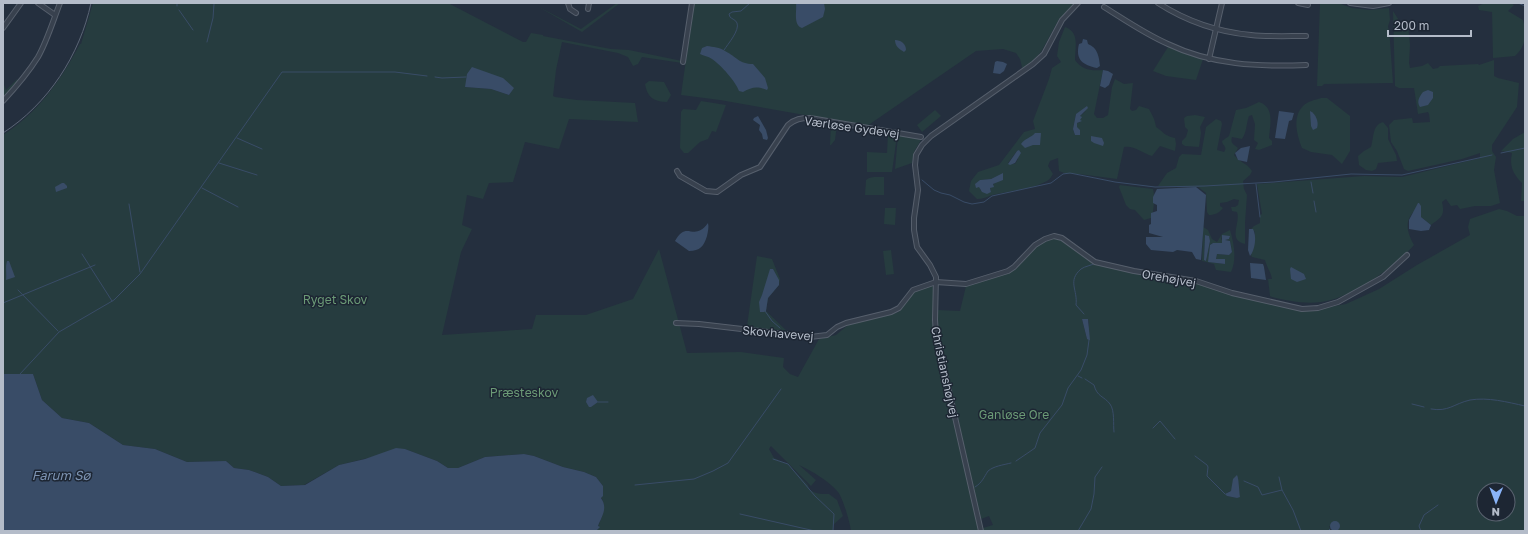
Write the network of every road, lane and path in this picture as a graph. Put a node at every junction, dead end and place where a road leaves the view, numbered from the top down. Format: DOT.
graph roads {
  1 [pos="21,3"];
  2 [pos="38,3"];
  3 [pos="60,3"];
  4 [pos="568,3"];
  5 [pos="589,3"];
  6 [pos="692,3"];
  7 [pos="1078,3"];
  8 [pos="1158,3"];
  9 [pos="1221,3"];
  10 [pos="1298,3"];
  11 [pos="1350,3"];
  12 [pos="1389,3"];
  13 [pos="1308,5"];
  14 [pos="1104,7"];
  15 [pos="588,9"];
  16 [pos="576,13"];
  17 [pos="55,15"];
  18 [pos="3,28"];
  19 [pos="1215,29"];
  20 [pos="1306,36"];
  21 [pos="1209,59"];
  22 [pos="683,62"];
  23 [pos="1306,65"];
  24 [pos="3,101"];
  25 [pos="921,137"];
  26 [pos="677,171"];
  27 [pos="1407,255"];
  28 [pos="936,282"];
  29 [pos="676,323"];
  30 [pos="981,531"];
  1 -- 18 [label="street"];
  2 -- 17 [label="street"];
  3 -- 17 [label="street"];
  4 -- 16 [label="street"];
  5 -- 15 [label="street"];
  6 -- 22 [label="street"];
  7 -- 28 [label="street, Christianshøjvej"];
  8 -- 19 [label="street"];
  9 -- 19 [label="street"];
  10 -- 13 [label="street"];
  11 -- 12 [label="street"];
  14 -- 21 [label="street"];
  17 -- 24 [label="street"];
  19 -- 20 [label="street"];
  19 -- 21 [label="street"];
  21 -- 23 [label="street"];
  25 -- 26 [label="street, Værløse Gydevej"];
  27 -- 28 [label="street, Orehøjvej"];
  28 -- 29 [label="street, Skovhavevej"];
  28 -- 30 [label="street, Christianshøjvej"];
}
